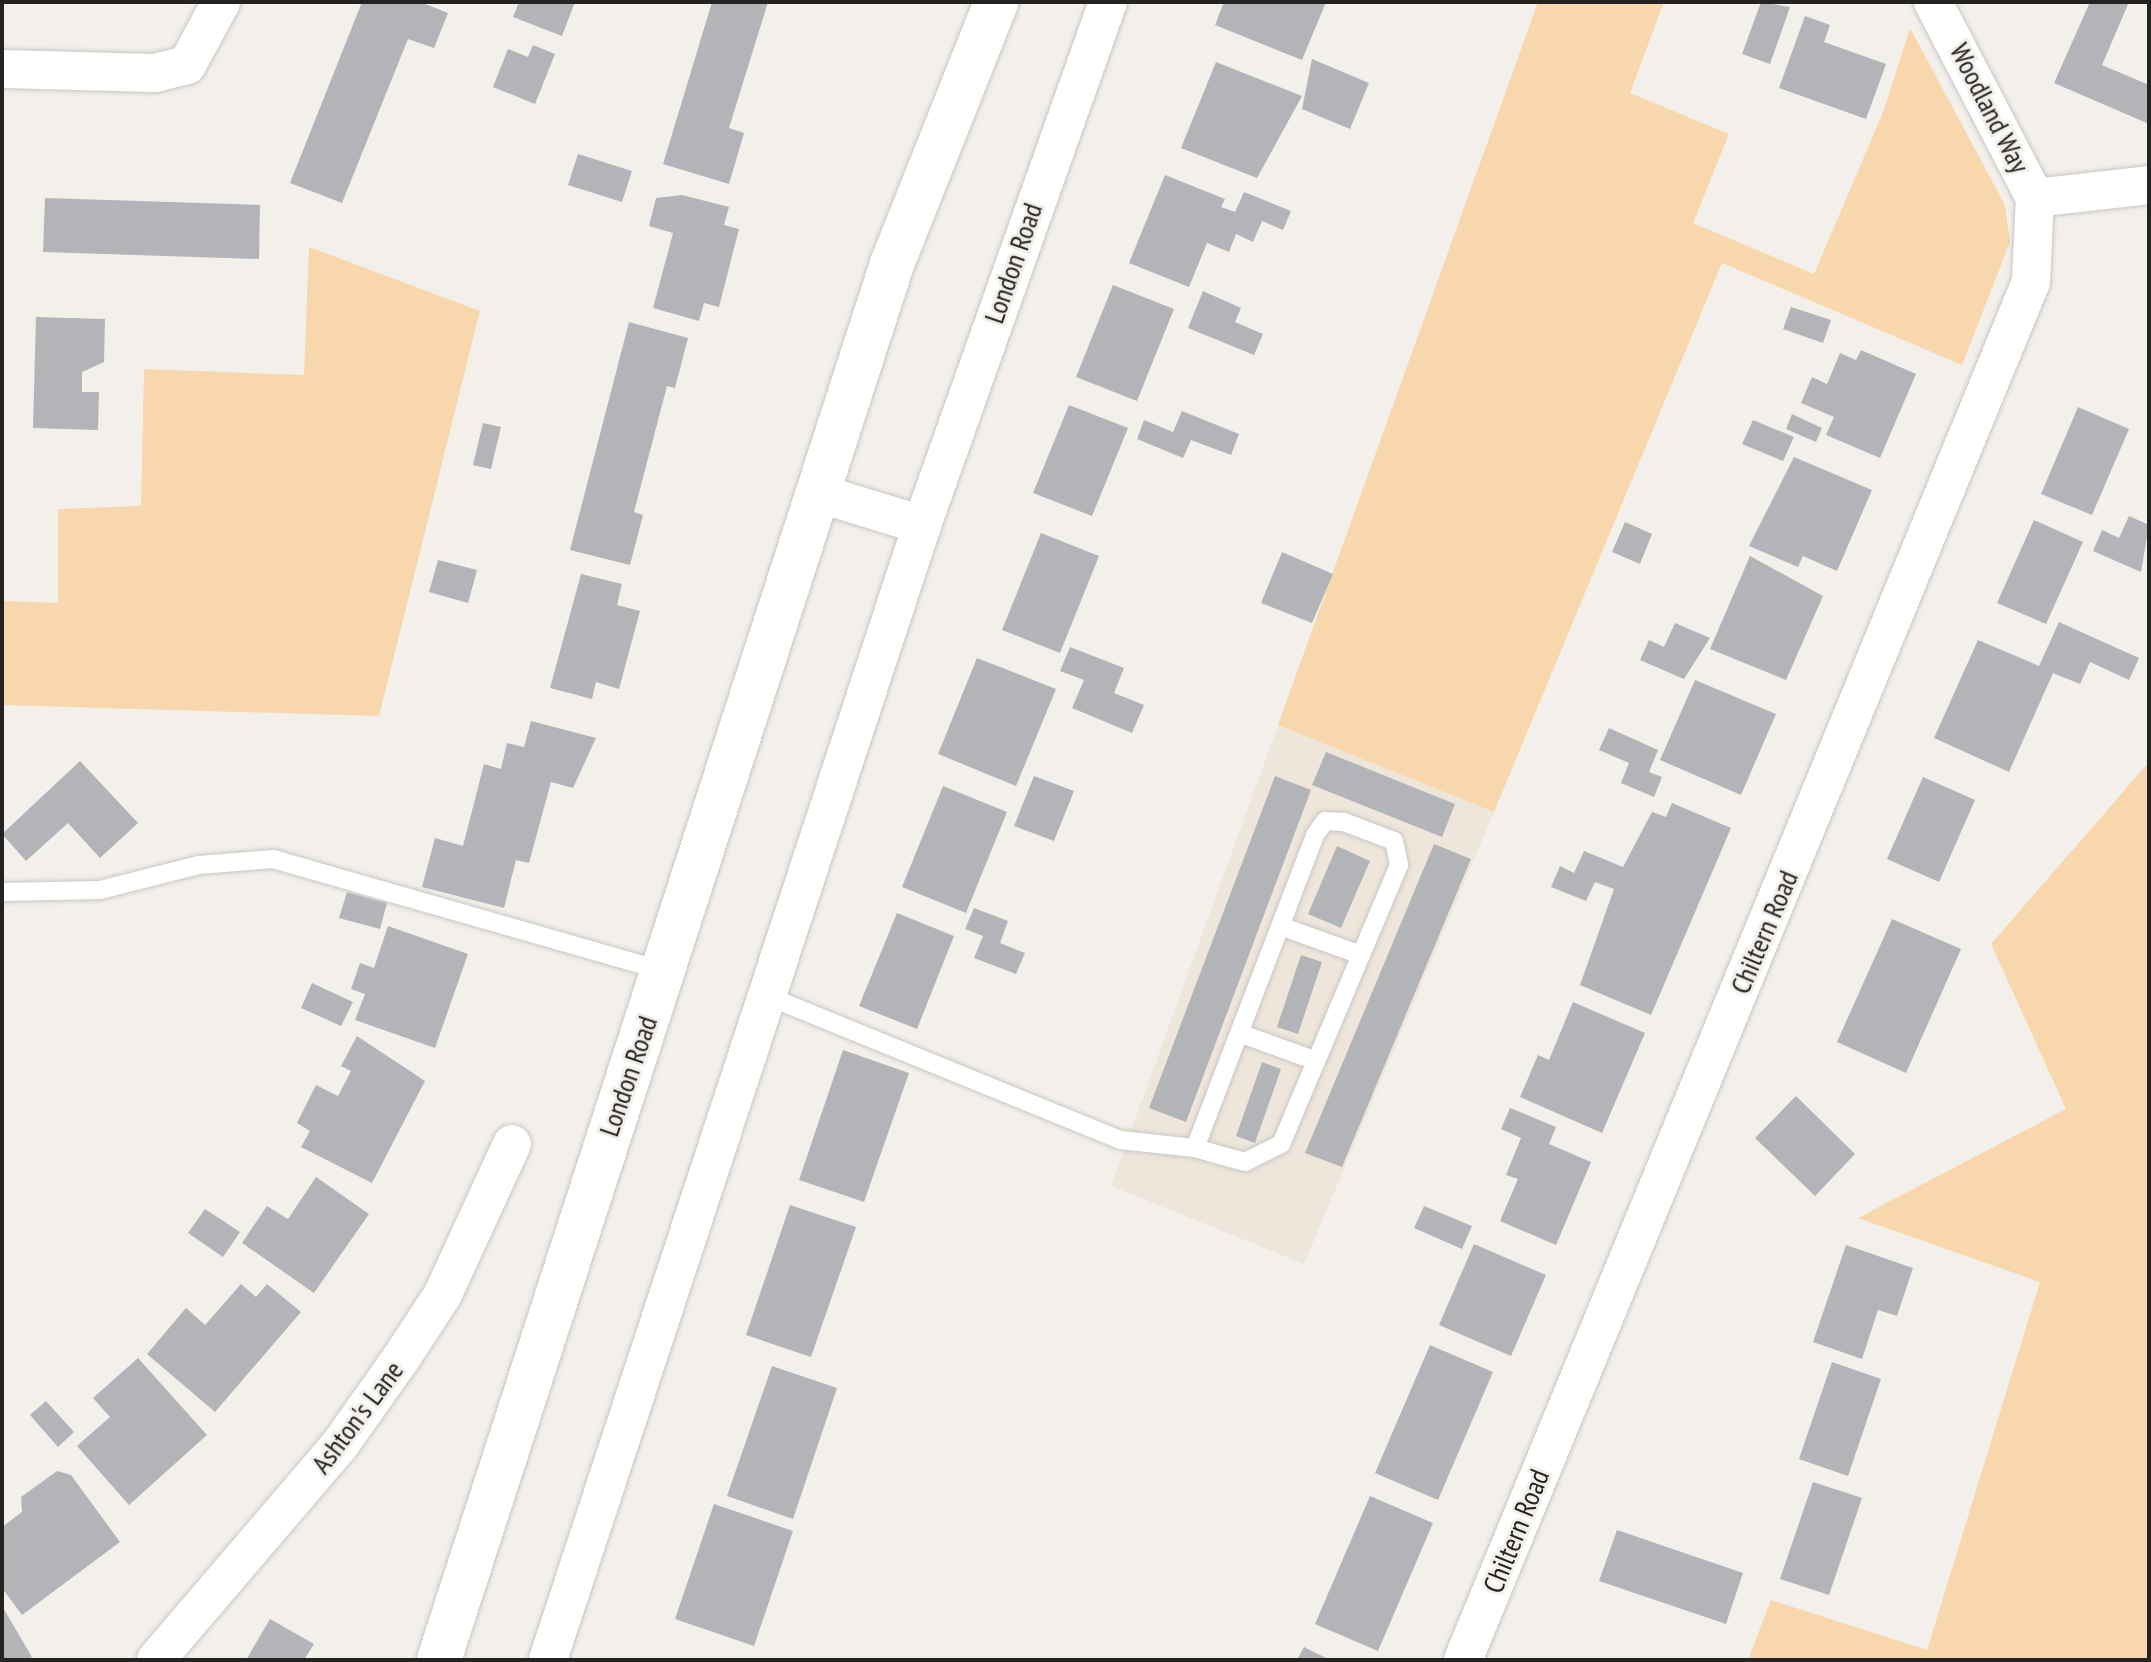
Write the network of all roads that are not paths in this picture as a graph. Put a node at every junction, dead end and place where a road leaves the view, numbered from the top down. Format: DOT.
graph roads {
  1 [pos="221,2"];
  2 [pos="996,2"];
  3 [pos="1108,2"];
  4 [pos="1940,7"];
  5 [pos="2,69"];
  6 [pos="2149,185"];
  7 [pos="2035,198"];
  8 [pos="821,494"];
  9 [pos="922,525"];
  10 [pos="2,892"];
  11 [pos="1283,927"];
  12 [pos="1361,955"];
  13 [pos="665,971"];
  14 [pos="770,997"];
  15 [pos="1242,1034"];
  16 [pos="1316,1061"];
  17 [pos="512,1144"];
  18 [pos="1195,1148"];
  19 [pos="156,1660"];
  20 [pos="439,1660"];
  21 [pos="548,1660"];
  22 [pos="1463,1660"];
  1 -- 5 [label="street"];
  2 -- 8 [label="main road, London Road"];
  3 -- 9 [label="street, London Road"];
  4 -- 7 [label="street, Woodland Way"];
  6 -- 7 [label="street, Woodland Way"];
  7 -- 22 [label="street, Chiltern Road"];
  8 -- 9 [label="street"];
  8 -- 13 [label="main road, London Road"];
  9 -- 14 [label="street, London Road"];
  10 -- 13 [label="lane"];
  11 -- 12 [label="lane"];
  11 -- 12 [label="lane"];
  11 -- 15 [label="lane"];
  12 -- 16 [label="lane"];
  13 -- 20 [label="main road, London Road"];
  14 -- 18 [label="lane"];
  14 -- 21 [label="street, London Road"];
  15 -- 16 [label="lane"];
  15 -- 18 [label="lane"];
  16 -- 18 [label="lane"];
  17 -- 19 [label="street, Ashton's Lane"];
}
